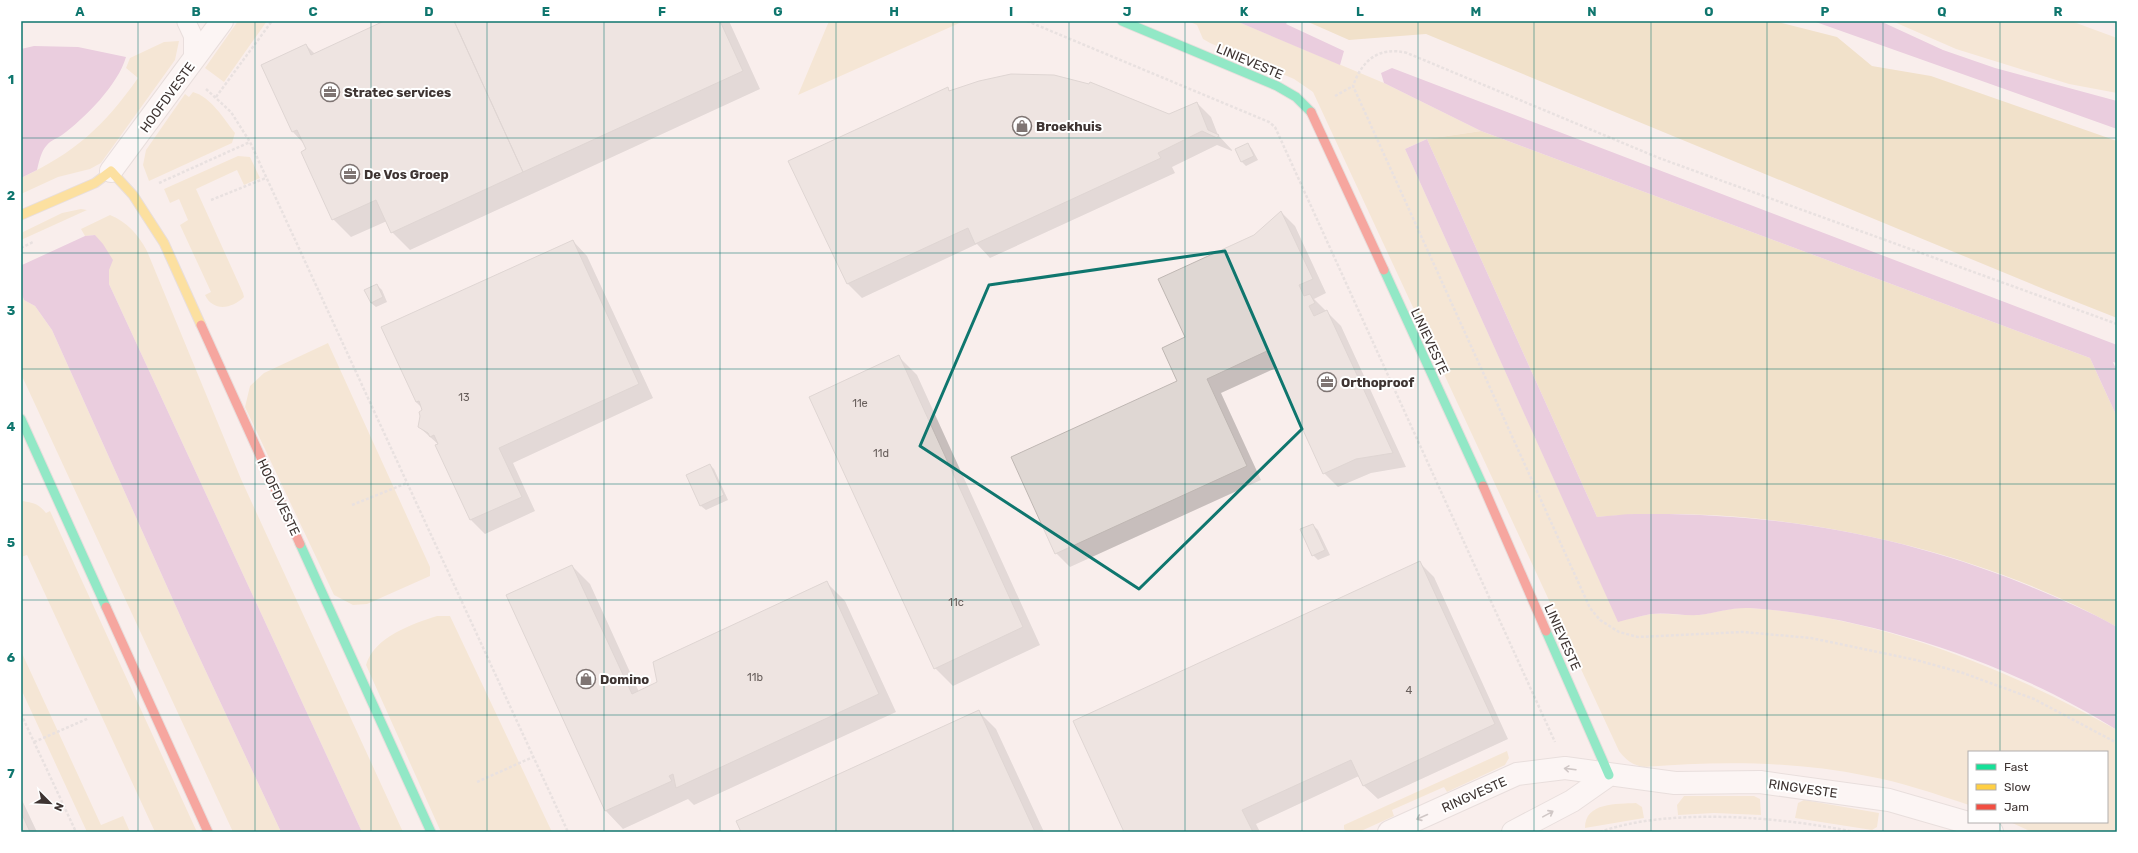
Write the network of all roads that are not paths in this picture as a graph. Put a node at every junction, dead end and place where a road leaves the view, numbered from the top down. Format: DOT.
graph roads {
  1 [pos="186,21"];
  2 [pos="222,21"];
  3 [pos="1122,21"];
  4 [pos="193,60"];
  5 [pos="111,171"];
  6 [pos="21,215"];
  7 [pos="21,419"];
  8 [pos="1609,775"];
  9 [pos="1968,823"];
  10 [pos="1969,823"];
  11 [pos="208,832"];
  12 [pos="431,832"];
  13 [pos="1389,832"];
  14 [pos="1513,832"];
  15 [pos="1992,832"];
  1 -- 4 [label="lane"];
  2 -- 4 [label="street, HOOFDVESTE"];
  3 -- 8 [label="street, LINIEVESTE"];
  4 -- 5 [label="street, HOOFDVESTE"];
  5 -- 6 [label="street, HOOFDVESTE"];
  5 -- 12 [label="street, HOOFDVESTE"];
  7 -- 11 [label="street"];
  8 -- 9 [label="street, RINGVESTE"];
  8 -- 13 [label="street, RINGVESTE, one-way"];
  14 -- 8 [label="street, one-way"];
  10 -- 15 [label="street, RINGVESTE"];
}
